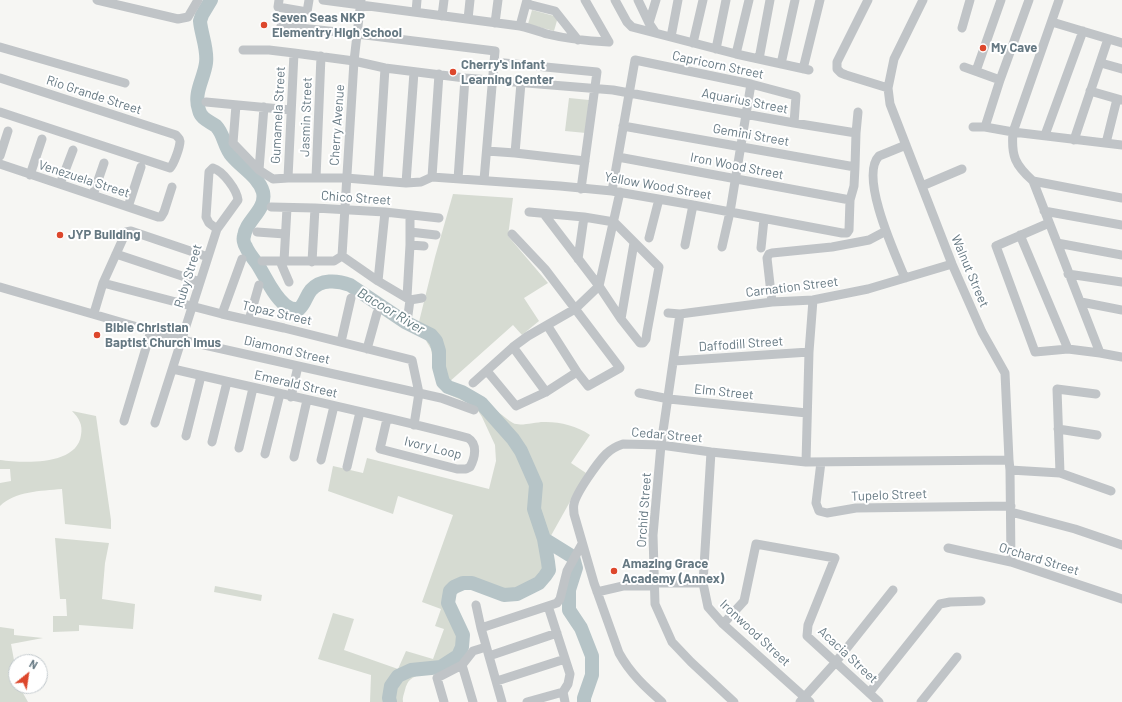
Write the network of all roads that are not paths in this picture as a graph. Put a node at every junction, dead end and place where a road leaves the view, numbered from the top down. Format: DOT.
graph roads {
  1 [pos="97,0"];
  2 [pos="198,0"];
  3 [pos="279,0"];
  4 [pos="309,0"];
  5 [pos="323,0"];
  6 [pos="417,0"];
  7 [pos="444,0"];
  8 [pos="470,0"];
  9 [pos="498,0"];
  10 [pos="585,0"];
  11 [pos="615,0"];
  12 [pos="638,0"];
  13 [pos="656,0"];
  14 [pos="678,0"];
  15 [pos="703,0"];
  16 [pos="726,0"];
  17 [pos="749,0"];
  18 [pos="770,0"];
  19 [pos="796,0"];
  20 [pos="820,0"];
  21 [pos="868,0"];
  22 [pos="923,0"];
  23 [pos="970,0"];
  24 [pos="1001,0"];
  25 [pos="1029,0"];
  26 [pos="1059,0"];
  27 [pos="337,1"];
  28 [pos="360,2"];
  29 [pos="527,2"];
  30 [pos="391,4"];
  31 [pos="416,12"];
  32 [pos="442,16"];
  33 [pos="468,19"];
  34 [pos="1052,22"];
  35 [pos="495,23"];
  36 [pos="649,23"];
  37 [pos="281,26"];
  38 [pos="520,26"];
  39 [pos="962,28"];
  40 [pos="1083,31"];
  41 [pos="655,32"];
  42 [pos="357,34"];
  43 [pos="670,37"];
  44 [pos="1108,39"];
  45 [pos="578,40"];
  46 [pos="693,43"];
  47 [pos="1122,43"];
  48 [pos="0,47"];
  49 [pos="716,49"];
  50 [pos="243,50"];
  51 [pos="294,53"];
  52 [pos="736,54"];
  53 [pos="321,56"];
  54 [pos="759,59"];
  55 [pos="354,61"];
  56 [pos="494,62"];
  57 [pos="1101,63"];
  58 [pos="781,64"];
  59 [pos="964,67"];
  60 [pos="385,68"];
  61 [pos="1122,69"];
  62 [pos="976,71"];
  63 [pos="414,72"];
  64 [pos="439,74"];
  65 [pos="0,78"];
  66 [pos="465,78"];
  67 [pos="492,80"];
  68 [pos="1000,80"];
  69 [pos="125,83"];
  70 [pos="521,83"];
  71 [pos="751,84"];
  72 [pos="594,88"];
  73 [pos="888,88"];
  74 [pos="1090,91"];
  75 [pos="630,92"];
  76 [pos="1119,100"];
  77 [pos="206,102"];
  78 [pos="236,105"];
  79 [pos="264,107"];
  80 [pos="291,110"];
  81 [pos="0,112"];
  82 [pos="858,112"];
  83 [pos="746,114"];
  84 [pos="794,123"];
  85 [pos="624,126"];
  86 [pos="972,127"];
  87 [pos="985,127"];
  88 [pos="8,131"];
  89 [pos="1013,132"];
  90 [pos="856,133"];
  91 [pos="1045,135"];
  92 [pos="42,139"];
  93 [pos="1074,140"];
  94 [pos="1106,143"];
  95 [pos="906,145"];
  96 [pos="1122,145"];
  97 [pos="741,147"];
  98 [pos="73,150"];
  99 [pos="487,151"];
  100 [pos="515,154"];
  101 [pos="0,156"];
  102 [pos="618,157"];
  103 [pos="585,161"];
  104 [pos="104,163"];
  105 [pos="0,164"];
  106 [pos="141,167"];
  107 [pos="855,167"];
  108 [pos="962,169"];
  109 [pos="259,170"];
  110 [pos="30,174"];
  111 [pos="432,177"];
  112 [pos="288,178"];
  113 [pos="316,178"];
  114 [pos="346,178"];
  115 [pos="458,178"];
  116 [pos="735,179"];
  117 [pos="484,180"];
  118 [pos="1033,181"];
  119 [pos="378,182"];
  120 [pos="406,183"];
  121 [pos="60,184"];
  122 [pos="922,186"];
  123 [pos="172,187"];
  124 [pos="581,188"];
  125 [pos="616,192"];
  126 [pos="93,195"];
  127 [pos="1122,198"];
  128 [pos="658,199"];
  129 [pos="850,200"];
  130 [pos="693,205"];
  131 [pos="128,207"];
  132 [pos="271,207"];
  133 [pos="287,208"];
  134 [pos="315,208"];
  135 [pos="344,210"];
  136 [pos="1044,211"];
  137 [pos="385,212"];
  138 [pos="529,212"];
  139 [pos="730,212"];
  140 [pos="544,214"];
  141 [pos="410,215"];
  142 [pos="584,217"];
  143 [pos="439,218"];
  144 [pos="764,219"];
  145 [pos="614,222"];
  146 [pos="1049,223"];
  147 [pos="1122,226"];
  148 [pos="217,229"];
  149 [pos="886,231"];
  150 [pos="257,232"];
  151 [pos="410,232"];
  152 [pos="285,234"];
  153 [pos="512,234"];
  154 [pos="436,235"];
  155 [pos="1020,235"];
  156 [pos="649,238"];
  157 [pos="634,242"];
  158 [pos="1057,243"];
  159 [pos="410,245"];
  160 [pos="685,245"];
  161 [pos="424,246"];
  162 [pos="722,247"];
  163 [pos="761,248"];
  164 [pos="116,254"];
  165 [pos="1122,255"];
  166 [pos="342,256"];
  167 [pos="208,257"];
  168 [pos="242,259"];
  169 [pos="578,259"];
  170 [pos="282,261"];
  171 [pos="262,262"];
  172 [pos="312,262"];
  173 [pos="952,264"];
  174 [pos="1068,274"];
  175 [pos="905,278"];
  176 [pos="378,281"];
  177 [pos="200,282"];
  178 [pos="289,282"];
  179 [pos="1122,282"];
  180 [pos="103,283"];
  181 [pos="259,285"];
  182 [pos="599,286"];
  183 [pos="0,287"];
  184 [pos="351,298"];
  185 [pos="422,298"];
  186 [pos="408,299"];
  187 [pos="813,300"];
  188 [pos="772,302"];
  189 [pos="1081,302"];
  190 [pos="192,307"];
  191 [pos="575,309"];
  192 [pos="1122,310"];
  193 [pos="94,313"];
  194 [pos="377,313"];
  195 [pos="668,313"];
  196 [pos="222,314"];
  197 [pos="680,314"];
  198 [pos="408,316"];
  199 [pos="621,319"];
  200 [pos="249,320"];
  201 [pos="547,325"];
  202 [pos="151,331"];
  203 [pos="182,340"];
  204 [pos="341,342"];
  205 [pos="513,347"];
  206 [pos="367,349"];
  207 [pos="1068,349"];
  208 [pos="809,352"];
  209 [pos="1100,353"];
  210 [pos="1122,357"];
  211 [pos="674,361"];
  212 [pos="298,366"];
  213 [pos="173,369"];
  214 [pos="487,371"];
  215 [pos="577,372"];
  216 [pos="201,376"];
  217 [pos="227,382"];
  218 [pos="474,382"];
  219 [pos="253,388"];
  220 [pos="546,392"];
  221 [pos="280,394"];
  222 [pos="419,394"];
  223 [pos="639,394"];
  224 [pos="1096,394"];
  225 [pos="291,396"];
  226 [pos="669,399"];
  227 [pos="307,400"];
  228 [pos="334,406"];
  229 [pos="474,410"];
  230 [pos="360,412"];
  231 [pos="807,413"];
  232 [pos="387,419"];
  233 [pos="124,421"];
  234 [pos="156,423"];
  235 [pos="414,425"];
  236 [pos="1058,429"];
  237 [pos="186,436"];
  238 [pos="1097,436"];
  239 [pos="212,442"];
  240 [pos="661,445"];
  241 [pos="239,448"];
  242 [pos="711,452"];
  243 [pos="265,454"];
  244 [pos="294,457"];
  245 [pos="321,460"];
  246 [pos="1009,460"];
  247 [pos="806,462"];
  248 [pos="821,462"];
  249 [pos="348,467"];
  250 [pos="1010,470"];
  251 [pos="1060,473"];
  252 [pos="1111,491"];
  253 [pos="1011,509"];
  254 [pos="1122,545"];
  255 [pos="580,548"];
  256 [pos="948,548"];
  257 [pos="1011,562"];
  258 [pos="703,583"];
  259 [pos="654,585"];
  260 [pos="893,590"];
  261 [pos="597,592"];
  262 [pos="1122,600"];
  263 [pos="981,601"];
  264 [pos="476,605"];
  265 [pos="548,606"];
  266 [pos="723,624"];
  267 [pos="481,628"];
  268 [pos="557,633"];
  269 [pos="488,652"];
  270 [pos="957,658"];
  271 [pos="566,659"];
  272 [pos="835,663"];
  273 [pos="462,665"];
  274 [pos="497,681"];
  275 [pos="562,692"];
  276 [pos="869,693"];
  277 [pos="805,700"];
  278 [pos="531,701"];
  279 [pos="444,702"];
  280 [pos="472,702"];
  281 [pos="502,702"];
  282 [pos="565,702"];
  283 [pos="662,702"];
  284 [pos="734,702"];
  285 [pos="879,702"];
  286 [pos="921,702"];
  1 -- 2 [label="street"];
  3 -- 4 [label="street"];
  5 -- 27 [label="street"];
  6 -- 31 [label="street"];
  7 -- 32 [label="street"];
  8 -- 33 [label="street"];
  9 -- 35 [label="street"];
  10 -- 45 [label="street"];
  11 -- 41 [label="street"];
  12 -- 36 [label="street"];
  13 -- 36 [label="street"];
  14 -- 43 [label="street"];
  15 -- 46 [label="street"];
  16 -- 49 [label="street"];
  17 -- 52 [label="street"];
  18 -- 54 [label="street"];
  19 -- 58 [label="street"];
  20 -- 58 [label="street"];
  21 -- 73 [label="street"];
  22 -- 73 [label="street, Walnut Street"];
  23 -- 39 [label="street"];
  24 -- 62 [label="street"];
  25 -- 68 [label="street"];
  26 -- 34 [label="street"];
  27 -- 28 [label="street"];
  28 -- 30 [label="street"];
  28 -- 42 [label="street, Cherry Avenue"];
  29 -- 38 [label="street"];
  29 -- 45 [label="street"];
  30 -- 31 [label="street"];
  31 -- 32 [label="street"];
  32 -- 33 [label="street"];
  33 -- 35 [label="street"];
  34 -- 40 [label="street"];
  34 -- 89 [label="street"];
  35 -- 38 [label="street"];
  36 -- 41 [label="street"];
  37 -- 42 [label="street"];
  38 -- 45 [label="street"];
  40 -- 44 [label="street"];
  40 -- 91 [label="street"];
  41 -- 43 [label="street"];
  42 -- 55 [label="street, Cherry Avenue"];
  42 -- 56 [label="street"];
  43 -- 46 [label="street"];
  44 -- 47 [label="street"];
  44 -- 57 [label="street"];
  46 -- 49 [label="street"];
  48 -- 69 [label="street"];
  49 -- 52 [label="street"];
  50 -- 51 [label="street, Aquarius Street"];
  51 -- 53 [label="street, Aquarius Street"];
  51 -- 80 [label="street, Gumamela Street"];
  52 -- 54 [label="street"];
  53 -- 55 [label="street, Aquarius Street"];
  53 -- 113 [label="street, Jasmin Street"];
  54 -- 58 [label="street"];
  55 -- 60 [label="street, Aquarius Street"];
  55 -- 114 [label="street, Cherry Avenue"];
  56 -- 67 [label="street"];
  56 -- 72 [label="street"];
  57 -- 61 [label="street"];
  57 -- 74 [label="street"];
  59 -- 62 [label="street"];
  60 -- 63 [label="street, Aquarius Street"];
  60 -- 119 [label="street"];
  62 -- 68 [label="street"];
  63 -- 64 [label="street, Aquarius Street"];
  63 -- 120 [label="street"];
  64 -- 66 [label="street, Aquarius Street"];
  64 -- 111 [label="street"];
  65 -- 81 [label="street, Rio Grande Street"];
  66 -- 67 [label="street, Aquarius Street"];
  66 -- 115 [label="street"];
  67 -- 70 [label="street, Aquarius Street"];
  67 -- 99 [label="street"];
  68 -- 87 [label="street"];
  70 -- 72 [label="street, Aquarius Street"];
  70 -- 100 [label="street"];
  71 -- 75 [label="street, Capricorn Street"];
  71 -- 83 [label="street"];
  71 -- 84 [label="street, Capricorn Street"];
  72 -- 75 [label="street, Aquarius Street"];
  72 -- 103 [label="street"];
  73 -- 95 [label="street, Walnut Street"];
  74 -- 76 [label="street"];
  74 -- 93 [label="street"];
  75 -- 83 [label="street, Aquarius Street"];
  75 -- 85 [label="street"];
  76 -- 94 [label="street"];
  77 -- 78 [label="street"];
  78 -- 79 [label="street"];
  78 -- 109 [label="street, Yellow Wood Street"];
  79 -- 80 [label="street"];
  79 -- 109 [label="street"];
  80 -- 112 [label="street, Gumamela Street"];
  82 -- 90 [label="street"];
  83 -- 84 [label="street, Aquarius Street"];
  83 -- 97 [label="street"];
  84 -- 90 [label="street, Aquarius Street"];
  85 -- 97 [label="street, Gemini Street"];
  85 -- 102 [label="street"];
  86 -- 87 [label="street"];
  87 -- 89 [label="street"];
  88 -- 101 [label="street"];
  89 -- 91 [label="street"];
  89 -- 118 [label="street"];
  90 -- 107 [label="street"];
  91 -- 93 [label="street"];
  92 -- 110 [label="street"];
  93 -- 94 [label="street"];
  94 -- 96 [label="street"];
  95 -- 122 [label="street, Walnut Street"];
  95 -- 149 [label="street"];
  97 -- 107 [label="street, Gemini Street"];
  97 -- 116 [label="street"];
  98 -- 121 [label="street"];
  99 -- 100 [label="street"];
  99 -- 117 [label="street"];
  100 -- 103 [label="street"];
  102 -- 116 [label="street, Iron Wood Street"];
  102 -- 125 [label="street"];
  103 -- 124 [label="street"];
  104 -- 126 [label="street"];
  105 -- 110 [label="street, Venezuela Street"];
  106 -- 131 [label="street"];
  107 -- 129 [label="street"];
  108 -- 122 [label="street"];
  109 -- 112 [label="street, Yellow Wood Street"];
  110 -- 121 [label="street, Venezuela Street"];
  111 -- 115 [label="street, Yellow Wood Street"];
  111 -- 120 [label="street, Yellow Wood Street"];
  112 -- 113 [label="street, Yellow Wood Street"];
  113 -- 114 [label="street, Yellow Wood Street"];
  114 -- 119 [label="street, Yellow Wood Street"];
  114 -- 135 [label="street, Cherry Avenue"];
  115 -- 117 [label="street, Yellow Wood Street"];
  116 -- 129 [label="street, Iron Wood Street"];
  116 -- 139 [label="street"];
  117 -- 124 [label="street, Yellow Wood Street"];
  118 -- 127 [label="street"];
  118 -- 136 [label="street"];
  119 -- 120 [label="street, Yellow Wood Street"];
  121 -- 126 [label="street, Venezuela Street"];
  122 -- 173 [label="street, Walnut Street"];
  123 -- 131 [label="street, Venezuela Street"];
  124 -- 125 [label="street, Yellow Wood Street"];
  125 -- 128 [label="street, Yellow Wood Street"];
  125 -- 145 [label="street"];
  126 -- 131 [label="street, Venezuela Street"];
  128 -- 130 [label="street, Yellow Wood Street"];
  128 -- 156 [label="street"];
  129 -- 144 [label="street, Yellow Wood Street"];
  130 -- 139 [label="street, Yellow Wood Street"];
  130 -- 160 [label="street"];
  132 -- 133 [label="street, Chico Street"];
  133 -- 134 [label="street, Chico Street"];
  133 -- 152 [label="street"];
  134 -- 135 [label="street, Chico Street"];
  134 -- 172 [label="street"];
  135 -- 137 [label="street, Chico Street"];
  135 -- 166 [label="street, Cherry Avenue"];
  136 -- 146 [label="street"];
  136 -- 147 [label="street"];
  137 -- 141 [label="street, Chico Street"];
  137 -- 176 [label="street"];
  138 -- 140 [label="street"];
  139 -- 144 [label="street, Yellow Wood Street"];
  139 -- 162 [label="street"];
  140 -- 142 [label="street"];
  140 -- 169 [label="street"];
  141 -- 143 [label="street, Chico Street"];
  141 -- 151 [label="street"];
  142 -- 145 [label="street"];
  142 -- 169 [label="street"];
  144 -- 163 [label="street"];
  145 -- 157 [label="street"];
  145 -- 182 [label="street"];
  146 -- 155 [label="street"];
  146 -- 158 [label="street"];
  148 -- 148 [label="street"];
  148 -- 167 [label="street, Ruby Street"];
  149 -- 175 [label="street"];
  149 -- 188 [label="street"];
  150 -- 152 [label="street"];
  151 -- 154 [label="street"];
  151 -- 159 [label="street"];
  152 -- 170 [label="street"];
  153 -- 191 [label="street"];
  155 -- 207 [label="street"];
  155 -- 207 [label="street"];
  157 -- 199 [label="street"];
  157 -- 199 [label="street"];
  158 -- 165 [label="street"];
  158 -- 174 [label="street"];
  159 -- 161 [label="street"];
  159 -- 186 [label="street"];
  164 -- 167 [label="street"];
  164 -- 177 [label="street"];
  164 -- 180 [label="street"];
  166 -- 172 [label="street"];
  166 -- 176 [label="street"];
  167 -- 177 [label="street, Ruby Street"];
  168 -- 196 [label="street"];
  169 -- 182 [label="street"];
  170 -- 171 [label="street"];
  170 -- 172 [label="street"];
  170 -- 178 [label="street"];
  173 -- 175 [label="street, Carnation Street"];
  173 -- 246 [label="street, Walnut Street"];
  174 -- 179 [label="street"];
  174 -- 189 [label="street"];
  175 -- 187 [label="street, Carnation Street"];
  176 -- 186 [label="street"];
  177 -- 190 [label="street, Ruby Street"];
  180 -- 190 [label="street, Topaz Street"];
  180 -- 193 [label="street"];
  181 -- 200 [label="street"];
  182 -- 191 [label="street"];
  182 -- 199 [label="street"];
  183 -- 193 [label="street, Diamond Street"];
  184 -- 204 [label="street"];
  185 -- 186 [label="street"];
  186 -- 198 [label="street"];
  187 -- 188 [label="street, Carnation Street"];
  187 -- 208 [label="street"];
  188 -- 197 [label="street, Carnation Street"];
  189 -- 192 [label="street"];
  189 -- 209 [label="street"];
  190 -- 196 [label="street, Topaz Street"];
  190 -- 203 [label="street, Ruby Street"];
  191 -- 201 [label="street"];
  191 -- 215 [label="street"];
  193 -- 202 [label="street, Diamond Street"];
  194 -- 206 [label="street"];
  195 -- 197 [label="street, Carnation Street"];
  196 -- 200 [label="street, Topaz Street"];
  197 -- 211 [label="street, Orchid Street"];
  200 -- 204 [label="street, Topaz Street"];
  201 -- 205 [label="street"];
  201 -- 215 [label="street"];
  202 -- 203 [label="street, Diamond Street"];
  202 -- 233 [label="street"];
  203 -- 212 [label="street, Diamond Street"];
  203 -- 213 [label="street, Ruby Street"];
  204 -- 206 [label="street, Topaz Street"];
  205 -- 214 [label="street"];
  205 -- 220 [label="street"];
  206 -- 222 [label="street, Topaz Street"];
  207 -- 209 [label="street"];
  208 -- 211 [label="street, Daffodill Street"];
  208 -- 231 [label="street"];
  209 -- 210 [label="street"];
  211 -- 226 [label="street, Orchid Street"];
  212 -- 222 [label="street, Diamond Street"];
  212 -- 225 [label="street"];
  213 -- 216 [label="street, Emerald Street"];
  213 -- 234 [label="street, Ruby Street"];
  214 -- 218 [label="street"];
  214 -- 220 [label="street"];
  215 -- 220 [label="street"];
  216 -- 217 [label="street, Emerald Street"];
  216 -- 237 [label="street"];
  217 -- 219 [label="street, Emerald Street"];
  217 -- 239 [label="street"];
  219 -- 221 [label="street, Emerald Street"];
  219 -- 241 [label="street"];
  221 -- 225 [label="street, Emerald Street"];
  221 -- 243 [label="street"];
  222 -- 229 [label="street, Diamond Street"];
  222 -- 235 [label="street"];
  223 -- 226 [label="street, Elm Street"];
  224 -- 236 [label="street"];
  225 -- 227 [label="street, Emerald Street"];
  226 -- 231 [label="street, Elm Street"];
  226 -- 240 [label="street, Orchid Street"];
  227 -- 228 [label="street, Emerald Street"];
  227 -- 244 [label="street"];
  228 -- 230 [label="street, Emerald Street"];
  228 -- 245 [label="street"];
  230 -- 232 [label="street, Emerald Street"];
  230 -- 249 [label="street"];
  231 -- 247 [label="street"];
  232 -- 235 [label="street, Emerald Street"];
  232 -- 235 [label="street, Ivory Loop"];
  236 -- 238 [label="street"];
  236 -- 251 [label="street"];
  240 -- 242 [label="street, Cedar Street"];
  240 -- 255 [label="street, Cedar Street"];
  240 -- 259 [label="street, Orchid Street"];
  242 -- 247 [label="street, Cedar Street"];
  242 -- 258 [label="street, Ironwood Street"];
  246 -- 248 [label="street, Cedar Street"];
  246 -- 250 [label="street, Walnut Street"];
  247 -- 248 [label="street, Cedar Street"];
  248 -- 253 [label="street, Tupelo Street"];
  250 -- 251 [label="street"];
  250 -- 253 [label="street, Walnut Street"];
  251 -- 252 [label="street"];
  253 -- 254 [label="street, Tupelo Street"];
  253 -- 257 [label="street, Walnut Street"];
  255 -- 261 [label="street, Cedar Street"];
  255 -- 265 [label="street"];
  256 -- 257 [label="street, Orchard Street"];
  257 -- 262 [label="street, Orchard Street"];
  258 -- 259 [label="street"];
  258 -- 266 [label="street, Ironwood Street"];
  259 -- 261 [label="street"];
  259 -- 284 [label="street, Orchid Street"];
  260 -- 272 [label="street"];
  261 -- 283 [label="street, Cedar Street"];
  263 -- 276 [label="street"];
  264 -- 267 [label="street"];
  265 -- 267 [label="street"];
  265 -- 268 [label="street"];
  266 -- 272 [label="street, Acacia Street"];
  266 -- 277 [label="street, Ironwood Street"];
  267 -- 269 [label="street"];
  268 -- 269 [label="street"];
  268 -- 271 [label="street"];
  269 -- 273 [label="street"];
  269 -- 274 [label="street"];
  270 -- 286 [label="street"];
  271 -- 274 [label="street"];
  271 -- 275 [label="street"];
  272 -- 276 [label="street, Acacia Street"];
  272 -- 277 [label="street"];
  273 -- 279 [label="street"];
  273 -- 280 [label="street"];
  274 -- 281 [label="street"];
  275 -- 278 [label="street"];
  275 -- 282 [label="street"];
  276 -- 285 [label="street, Acacia Street"];
}
